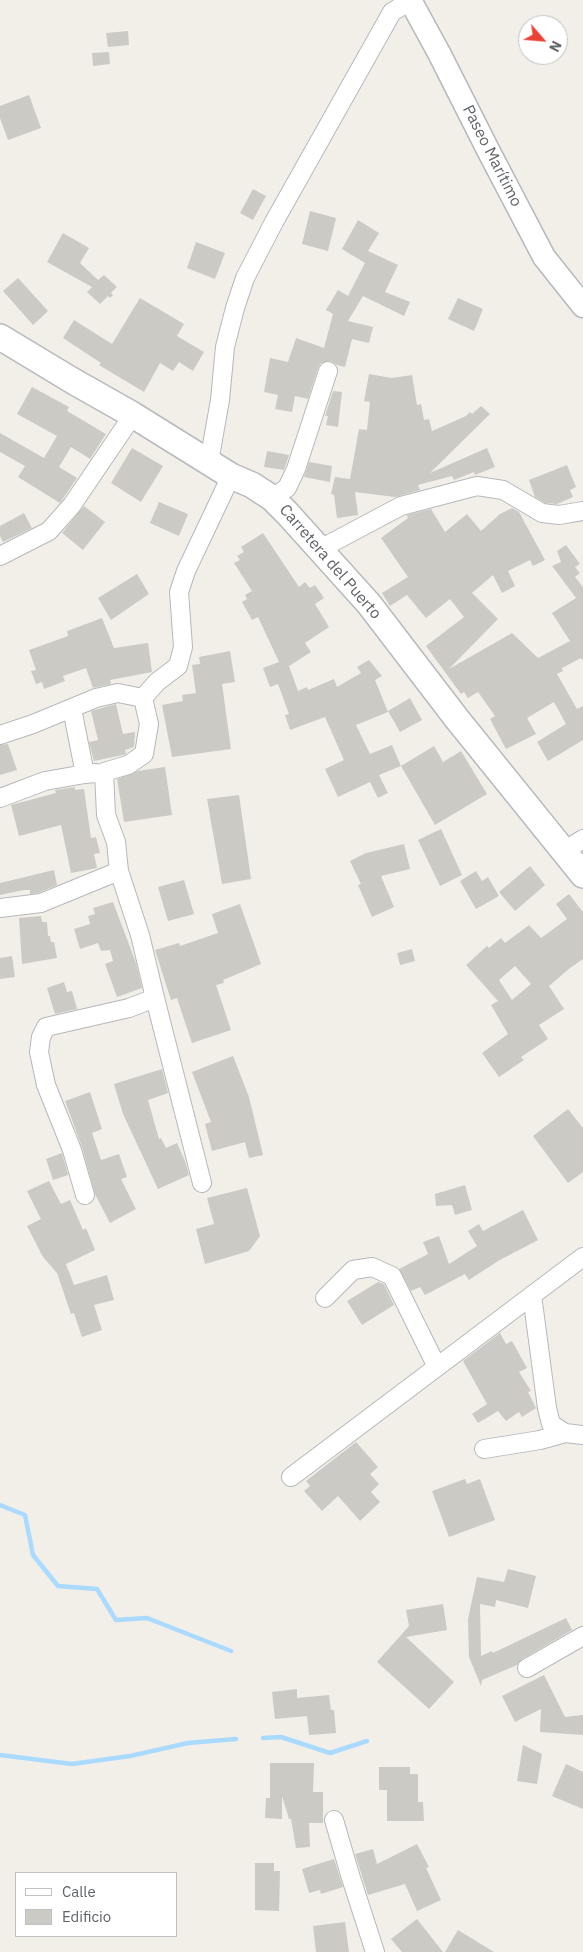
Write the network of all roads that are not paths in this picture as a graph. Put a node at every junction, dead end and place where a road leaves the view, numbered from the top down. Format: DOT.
graph roads {
  1 [pos="410,1"];
  2 [pos="583,306"];
  3 [pos="0,337"];
  4 [pos="328,371"];
  5 [pos="133,414"];
  6 [pos="209,462"];
  7 [pos="231,476"];
  8 [pos="272,498"];
  9 [pos="583,511"];
  10 [pos="320,549"];
  11 [pos="0,556"];
  12 [pos="143,698"];
  13 [pos="72,709"];
  14 [pos="0,735"];
  15 [pos="104,772"];
  16 [pos="85,774"];
  17 [pos="0,798"];
  18 [pos="574,845"];
  19 [pos="119,871"];
  20 [pos="583,875"];
  21 [pos="0,908"];
  22 [pos="154,998"];
  23 [pos="202,1183"];
  24 [pos="85,1195"];
  25 [pos="583,1257"];
  26 [pos="532,1295"];
  27 [pos="325,1298"];
  28 [pos="437,1367"];
  29 [pos="564,1433"];
  30 [pos="583,1436"];
  31 [pos="484,1449"];
  32 [pos="291,1477"];
  33 [pos="583,1636"];
  34 [pos="527,1668"];
  35 [pos="334,1820"];
  36 [pos="375,1952"];
  1 -- 2 [label="street, Paseo Marítimo"];
  1 -- 6 [label="street"];
  3 -- 5 [label="main road, Carretera del Puerto"];
  4 -- 8 [label="street"];
  5 -- 6 [label="main road, Carretera del Puerto"];
  5 -- 11 [label="street"];
  6 -- 7 [label="main road, Carretera del Puerto"];
  7 -- 8 [label="main road, Carretera del Puerto"];
  7 -- 12 [label="street"];
  8 -- 10 [label="main road, Carretera del Puerto"];
  9 -- 10 [label="street"];
  10 -- 18 [label="main road, Carretera del Puerto"];
  12 -- 13 [label="street"];
  12 -- 15 [label="street"];
  13 -- 14 [label="street"];
  13 -- 16 [label="street"];
  15 -- 16 [label="street"];
  15 -- 19 [label="street"];
  16 -- 17 [label="street"];
  18 -- 20 [label="main road, Carretera del Puerto"];
  19 -- 21 [label="street"];
  19 -- 22 [label="street"];
  22 -- 23 [label="street"];
  22 -- 24 [label="street"];
  25 -- 26 [label="street"];
  26 -- 28 [label="street"];
  26 -- 29 [label="street"];
  27 -- 28 [label="street"];
  28 -- 32 [label="street"];
  29 -- 30 [label="street"];
  29 -- 31 [label="street"];
  33 -- 34 [label="street"];
  35 -- 36 [label="street"];
}
